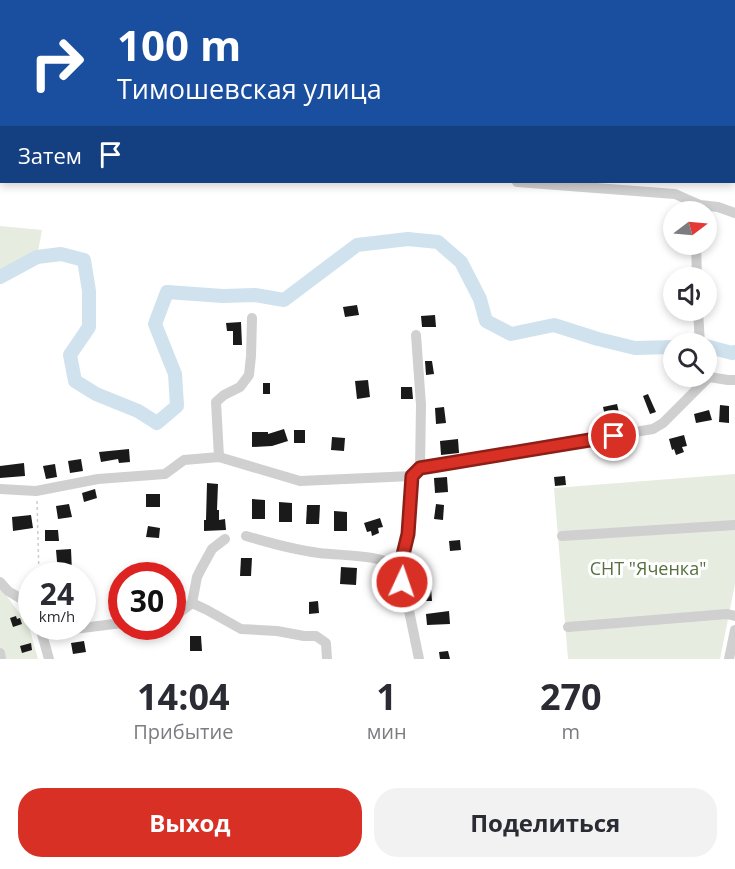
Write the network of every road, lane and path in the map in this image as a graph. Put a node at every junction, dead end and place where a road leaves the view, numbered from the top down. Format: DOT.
graph roads {
  1 [pos="530,183"];
  2 [pos="688,201"];
  3 [pos="717,207"];
  4 [pos="735,213"];
  5 [pos="252,318"];
  6 [pos="416,335"];
  7 [pos="717,377"];
  8 [pos="735,380"];
  9 [pos="696,387"];
  10 [pos="219,457"];
  11 [pos="416,472"];
  12 [pos="0,489"];
  13 [pos="36,491"];
  14 [pos="735,525"];
  15 [pos="246,536"];
  16 [pos="562,536"];
  17 [pos="225,539"];
  18 [pos="39,562"];
  19 [pos="400,567"];
  20 [pos="0,582"];
  21 [pos="18,597"];
  22 [pos="192,603"];
  23 [pos="186,608"];
  24 [pos="735,616"];
  25 [pos="568,627"];
  26 [pos="735,630"];
  27 [pos="43,640"];
  28 [pos="0,653"];
  29 [pos="2,659"];
  30 [pos="49,659"];
  31 [pos="327,659"];
  32 [pos="419,659"];
  33 [pos="729,659"];
  1 -- 2 [label="street"];
  3 -- 4 [label="street"];
  5 -- 10 [label="street"];
  6 -- 11 [label="street"];
  7 -- 8 [label="street"];
  9 -- 11 [label="street"];
  10 -- 11 [label="street"];
  10 -- 13 [label="street"];
  11 -- 19 [label="street"];
  12 -- 13 [label="street"];
  13 -- 18 [label="path"];
  14 -- 16 [label="street"];
  15 -- 19 [label="street"];
  17 -- 22 [label="street"];
  19 -- 32 [label="street"];
  20 -- 21 [label="street"];
  22 -- 23 [label="street"];
  22 -- 31 [label="street"];
  24 -- 25 [label="street"];
  26 -- 33 [label="street"];
  27 -- 30 [label="street"];
  28 -- 29 [label="street"];
}
